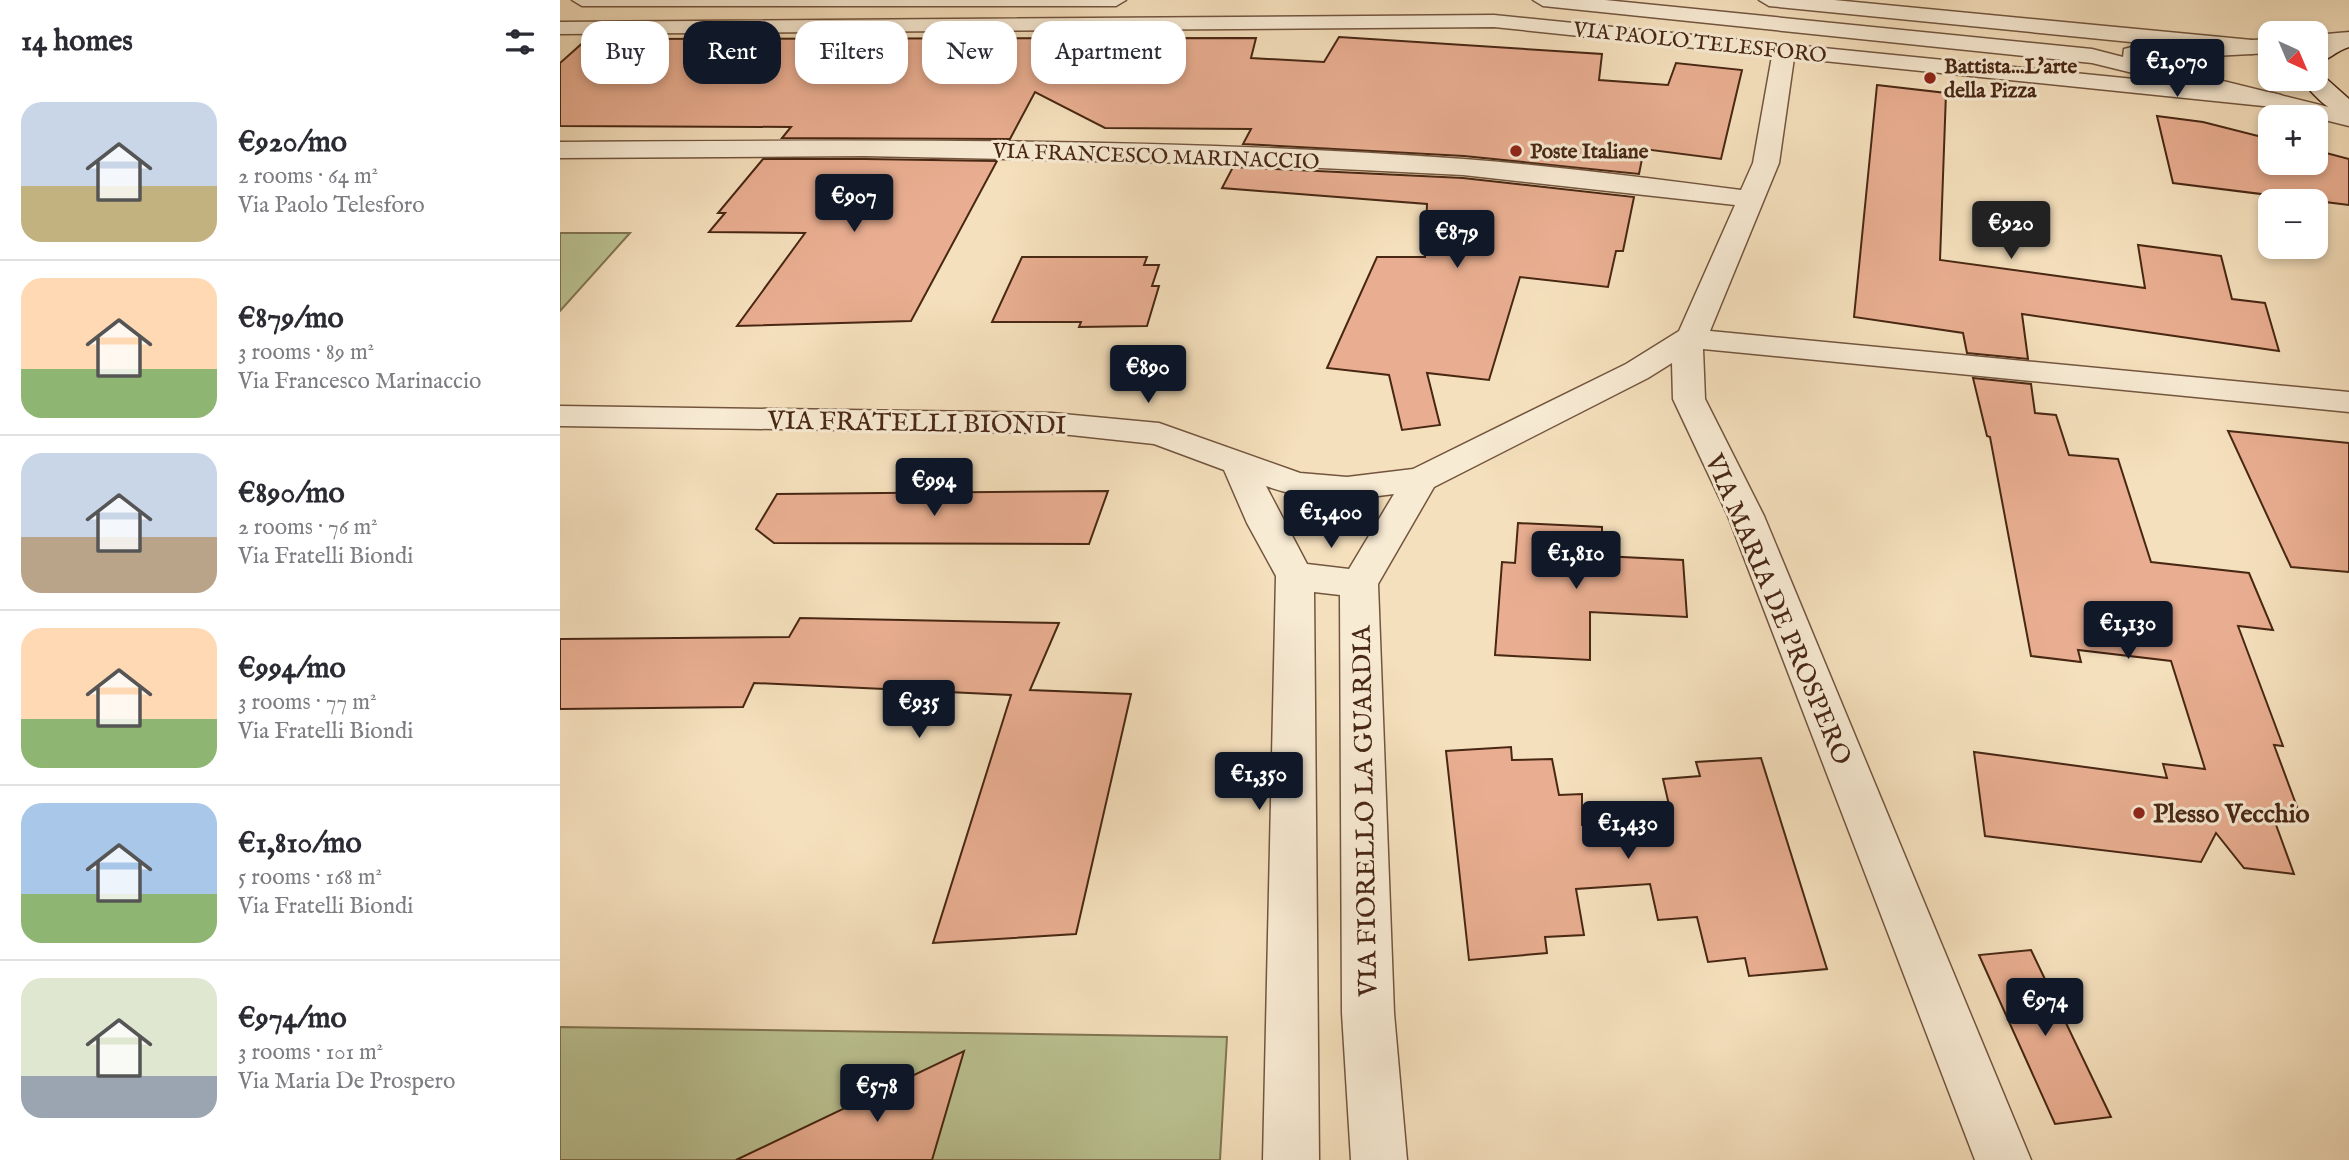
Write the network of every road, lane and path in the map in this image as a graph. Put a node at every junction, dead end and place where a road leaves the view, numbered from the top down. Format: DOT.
graph roads {
  1 [pos="582,0"];
  2 [pos="1116,0"];
  3 [pos="1543,0"];
  4 [pos="1781,1"];
  5 [pos="569,28"];
  6 [pos="2349,39"];
  7 [pos="2328,41"];
  8 [pos="560,42"];
  9 [pos="2258,46"];
  10 [pos="2258,46"];
  11 [pos="2328,47"];
  12 [pos="1784,50"];
  13 [pos="2092,56"];
  14 [pos="2323,91"];
  15 [pos="2273,100"];
  16 [pos="2349,110"];
  17 [pos="2349,119"];
  18 [pos="560,150"];
  19 [pos="1751,199"];
  20 [pos="1691,338"];
  21 [pos="2349,402"];
  22 [pos="560,416"];
  23 [pos="1239,464"];
  24 [pos="1421,479"];
  25 [pos="1295,576"];
  26 [pos="1359,584"];
  27 [pos="1291,1160"];
  28 [pos="1379,1160"];
  29 [pos="2003,1160"];
  1 -- 2 [label="street"];
  3 -- 13 [label="street, VIA PAOLO TELESFORO"];
  4 -- 10 [label="street, VIA PAOLO TELESFORO"];
  5 -- 8 [label="street"];
  5 -- 12 [label="street, VIA PAOLO TELESFORO"];
  6 -- 7 [label="street"];
  6 -- 11 [label="street"];
  9 -- 13 [label="street, VIA PAOLO TELESFORO"];
  12 -- 15 [label="street, VIA PAOLO TELESFORO"];
  12 -- 19 [label="street, VIA MARIA DE PROSPERO"];
  13 -- 15 [label="street, VIA PAOLO TELESFORO"];
  14 -- 16 [label="street"];
  15 -- 17 [label="street"];
  18 -- 19 [label="street, VIA FRANCESCO MARINACCIO"];
  19 -- 20 [label="street, VIA MARIA DE PROSPERO"];
  20 -- 21 [label="street"];
  20 -- 24 [label="street, VIA FRATELLI BIONDI"];
  20 -- 29 [label="street, VIA MARIA DE PROSPERO"];
  22 -- 23 [label="street, VIA FRATELLI BIONDI"];
  23 -- 24 [label="street, VIA FRATELLI BIONDI"];
  23 -- 25 [label="street"];
  24 -- 26 [label="street"];
  25 -- 26 [label="street"];
  25 -- 27 [label="street"];
  26 -- 28 [label="street, VIA FIORELLO LA GUARDIA"];
}
